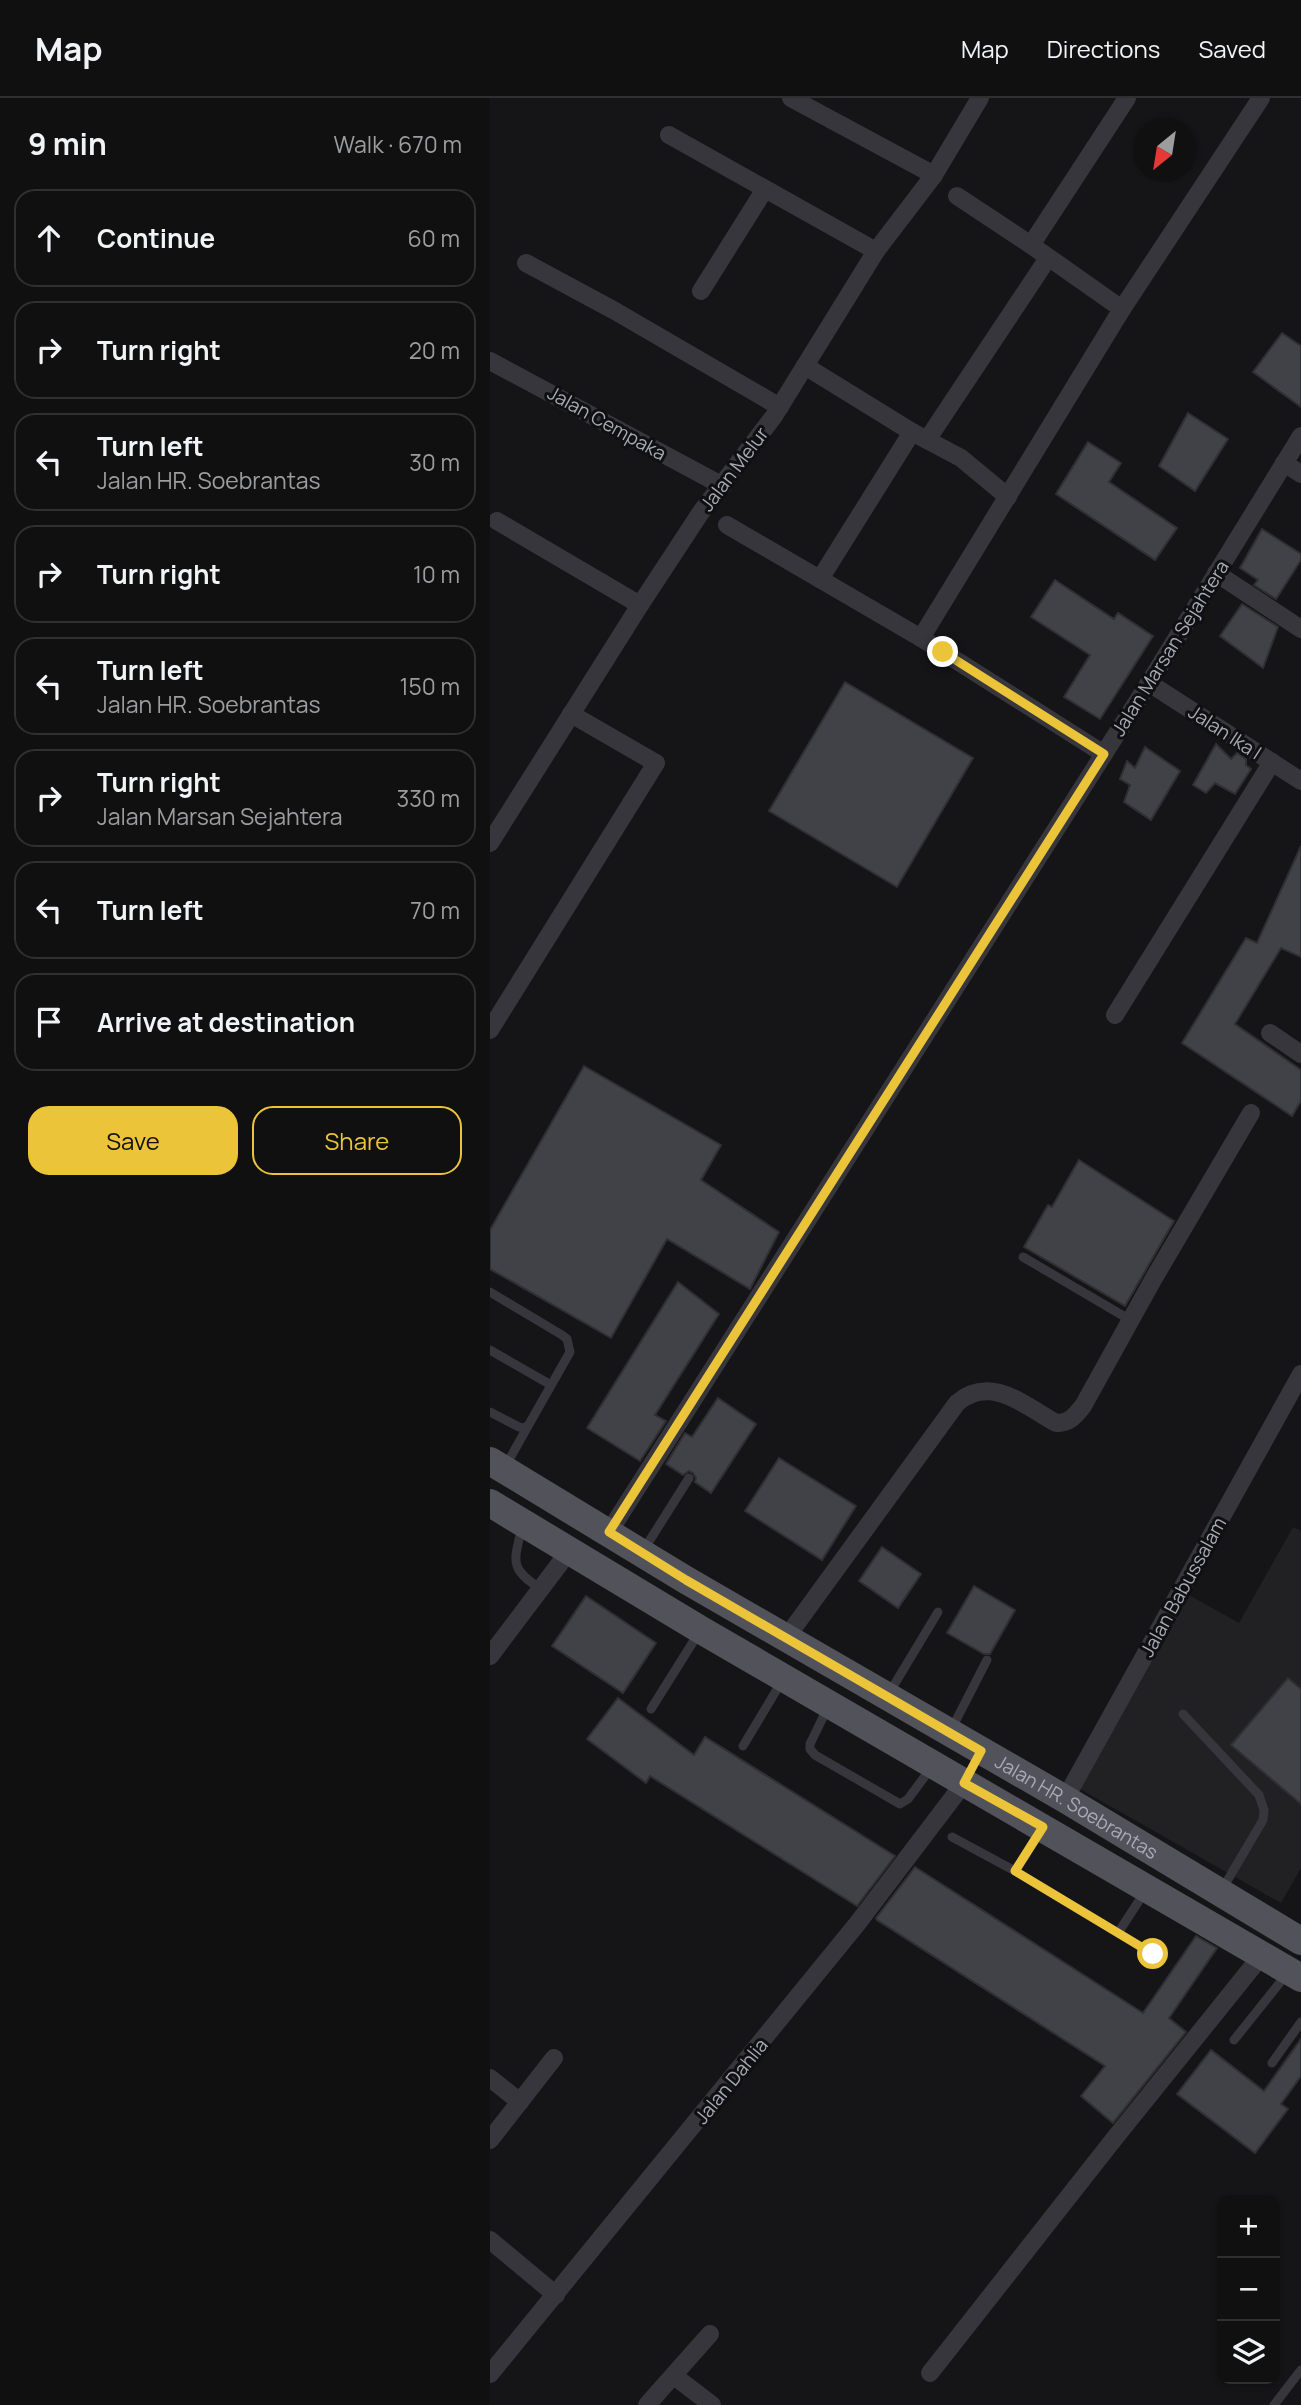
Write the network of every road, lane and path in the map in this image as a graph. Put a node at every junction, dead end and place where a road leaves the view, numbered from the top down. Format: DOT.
graph roads {
  1 [pos="791,98"];
  2 [pos="980,98"];
  3 [pos="1127,98"];
  4 [pos="1261,98"];
  5 [pos="669,135"];
  6 [pos="934,174"];
  7 [pos="765,188"];
  8 [pos="957,196"];
  9 [pos="1031,245"];
  10 [pos="876,251"];
  11 [pos="1048,258"];
  12 [pos="526,263"];
  13 [pos="701,291"];
  14 [pos="1122,309"];
  15 [pos="490,361"];
  16 [pos="805,366"];
  17 [pos="780,407"];
  18 [pos="920,436"];
  19 [pos="1301,436"];
  20 [pos="1284,463"];
  21 [pos="1301,474"];
  22 [pos="723,486"];
  23 [pos="1008,497"];
  24 [pos="497,521"];
  25 [pos="727,525"];
  26 [pos="1216,573"];
  27 [pos="820,579"];
  28 [pos="640,605"];
  29 [pos="1301,629"];
  30 [pos="921,638"];
  31 [pos="1149,684"];
  32 [pos="571,714"];
  33 [pos="1104,754"];
  34 [pos="1272,762"];
  35 [pos="1301,781"];
  36 [pos="490,843"];
  37 [pos="1115,1015"];
  38 [pos="490,1030"];
  39 [pos="1270,1033"];
  40 [pos="1301,1054"];
  41 [pos="1251,1113"];
  42 [pos="1023,1257"];
  43 [pos="490,1292"];
  44 [pos="1132,1321"];
  45 [pos="490,1350"];
  46 [pos="1301,1374"];
  47 [pos="551,1385"];
  48 [pos="490,1412"];
  49 [pos="528,1426"];
  50 [pos="497,1465"];
  51 [pos="689,1478"];
  52 [pos="490,1503"];
  53 [pos="523,1522"];
  54 [pos="609,1532"];
  55 [pos="570,1550"];
  56 [pos="643,1552"];
  57 [pos="541,1589"];
  58 [pos="938,1612"];
  59 [pos="701,1630"];
  60 [pos="786,1638"];
  61 [pos="490,1657"];
  62 [pos="987,1660"];
  63 [pos="785,1677"];
  64 [pos="898,1702"];
  65 [pos="830,1703"];
  66 [pos="651,1709"];
  67 [pos="1183,1714"];
  68 [pos="950,1733"];
  69 [pos="889,1737"];
  70 [pos="743,1746"];
  71 [pos="981,1751"];
  72 [pos="934,1764"];
  73 [pos="964,1783"];
  74 [pos="1065,1799"];
  75 [pos="1043,1827"];
  76 [pos="952,1837"];
  77 [pos="1015,1871"];
  78 [pos="1147,1888"];
  79 [pos="1220,1893"];
  80 [pos="1118,1933"];
  81 [pos="1301,1941"];
  82 [pos="1153,1954"];
  83 [pos="1262,1955"];
  84 [pos="1295,1974"];
  85 [pos="1301,2022"];
  86 [pos="1234,2040"];
  87 [pos="554,2058"];
  88 [pos="1272,2063"];
  89 [pos="490,2078"];
  90 [pos="520,2102"];
  91 [pos="490,2140"];
  92 [pos="490,2240"];
  93 [pos="556,2295"];
  94 [pos="710,2334"];
  95 [pos="1301,2370"];
  96 [pos="490,2374"];
  97 [pos="930,2374"];
  98 [pos="674,2376"];
  99 [pos="648,2405"];
  100 [pos="712,2405"];
  101 [pos="1274,2405"];
  1 -- 6 [label="street"];
  2 -- 6 [label="street, Jalan Melur"];
  3 -- 9 [label="street"];
  4 -- 14 [label="street"];
  5 -- 7 [label="street"];
  6 -- 10 [label="street, Jalan Melur"];
  7 -- 10 [label="street"];
  7 -- 13 [label="street"];
  8 -- 9 [label="street"];
  9 -- 11 [label="street"];
  10 -- 16 [label="street, Jalan Melur"];
  11 -- 14 [label="street"];
  11 -- 18 [label="street"];
  12 -- 17 [label="street"];
  14 -- 23 [label="street"];
  15 -- 22 [label="street, Jalan Cempaka"];
  16 -- 17 [label="street, Jalan Melur"];
  16 -- 18 [label="street"];
  17 -- 22 [label="street, Jalan Melur"];
  18 -- 23 [label="street"];
  18 -- 27 [label="street"];
  19 -- 20 [label="street, Jalan Marsan Sejahtera"];
  20 -- 21 [label="street"];
  20 -- 26 [label="street, Jalan Marsan Sejahtera"];
  22 -- 28 [label="street, Jalan Melur"];
  23 -- 30 [label="street"];
  24 -- 28 [label="street"];
  25 -- 27 [label="street"];
  26 -- 29 [label="street"];
  26 -- 31 [label="street, Jalan Marsan Sejahtera"];
  27 -- 30 [label="street"];
  28 -- 32 [label="street, Jalan Melur"];
  30 -- 33 [label="street"];
  31 -- 33 [label="street, Jalan Marsan Sejahtera"];
  31 -- 34 [label="street, Jalan Ika I"];
  32 -- 36 [label="street, Jalan Melur"];
  32 -- 38 [label="street"];
  33 -- 54 [label="street, Jalan Marsan Sejahtera"];
  34 -- 35 [label="street, Jalan Ika I"];
  34 -- 37 [label="street"];
  39 -- 40 [label="street"];
  41 -- 44 [label="street"];
  42 -- 44 [label="lane"];
  43 -- 47 [label="lane"];
  44 -- 60 [label="street"];
  45 -- 47 [label="lane"];
  46 -- 74 [label="street, Jalan Babussalam"];
  47 -- 49 [label="lane"];
  48 -- 49 [label="lane"];
  49 -- 50 [label="lane"];
  50 -- 54 [label="main road, Jalan HR. Soebrantas"];
  51 -- 56 [label="lane"];
  52 -- 53 [label="main road, Jalan HR. Soebrantas"];
  53 -- 55 [label="main road, Jalan HR. Soebrantas"];
  53 -- 57 [label="lane"];
  54 -- 56 [label="main road, Jalan HR. Soebrantas"];
  55 -- 57 [label="street"];
  55 -- 59 [label="main road, Jalan HR. Soebrantas"];
  56 -- 60 [label="main road, Jalan HR. Soebrantas"];
  57 -- 61 [label="street"];
  58 -- 64 [label="lane"];
  59 -- 63 [label="main road, Jalan HR. Soebrantas"];
  59 -- 66 [label="lane"];
  60 -- 64 [label="main road, Jalan HR. Soebrantas"];
  62 -- 68 [label="lane"];
  63 -- 65 [label="main road, Jalan HR. Soebrantas"];
  63 -- 70 [label="lane"];
  64 -- 68 [label="main road, Jalan HR. Soebrantas"];
  64 -- 69 [label="main road"];
  65 -- 69 [label="main road, Jalan HR. Soebrantas"];
  65 -- 72 [label="lane"];
  67 -- 79 [label="lane"];
  68 -- 71 [label="main road, Jalan HR. Soebrantas"];
  69 -- 72 [label="main road, Jalan HR. Soebrantas"];
  71 -- 73 [label="main road"];
  71 -- 74 [label="main road, Jalan HR. Soebrantas"];
  72 -- 73 [label="main road, Jalan HR. Soebrantas"];
  73 -- 75 [label="main road, Jalan HR. Soebrantas"];
  73 -- 93 [label="street, Jalan Dahlia"];
  74 -- 79 [label="main road, Jalan HR. Soebrantas"];
  75 -- 77 [label="lane"];
  75 -- 78 [label="main road, Jalan HR. Soebrantas"];
  76 -- 77 [label="lane"];
  77 -- 80 [label="lane"];
  78 -- 80 [label="lane"];
  78 -- 83 [label="main road, Jalan HR. Soebrantas"];
  79 -- 81 [label="main road, Jalan HR. Soebrantas"];
  80 -- 82 [label="lane"];
  83 -- 84 [label="main road, Jalan HR. Soebrantas"];
  83 -- 97 [label="street"];
  84 -- 86 [label="lane"];
  85 -- 88 [label="lane"];
  87 -- 90 [label="street"];
  89 -- 90 [label="street"];
  90 -- 91 [label="street"];
  92 -- 93 [label="street"];
  93 -- 96 [label="street, Jalan Dahlia"];
  94 -- 98 [label="street"];
  95 -- 101 [label="lane"];
  98 -- 99 [label="street"];
  98 -- 100 [label="street"];
}
